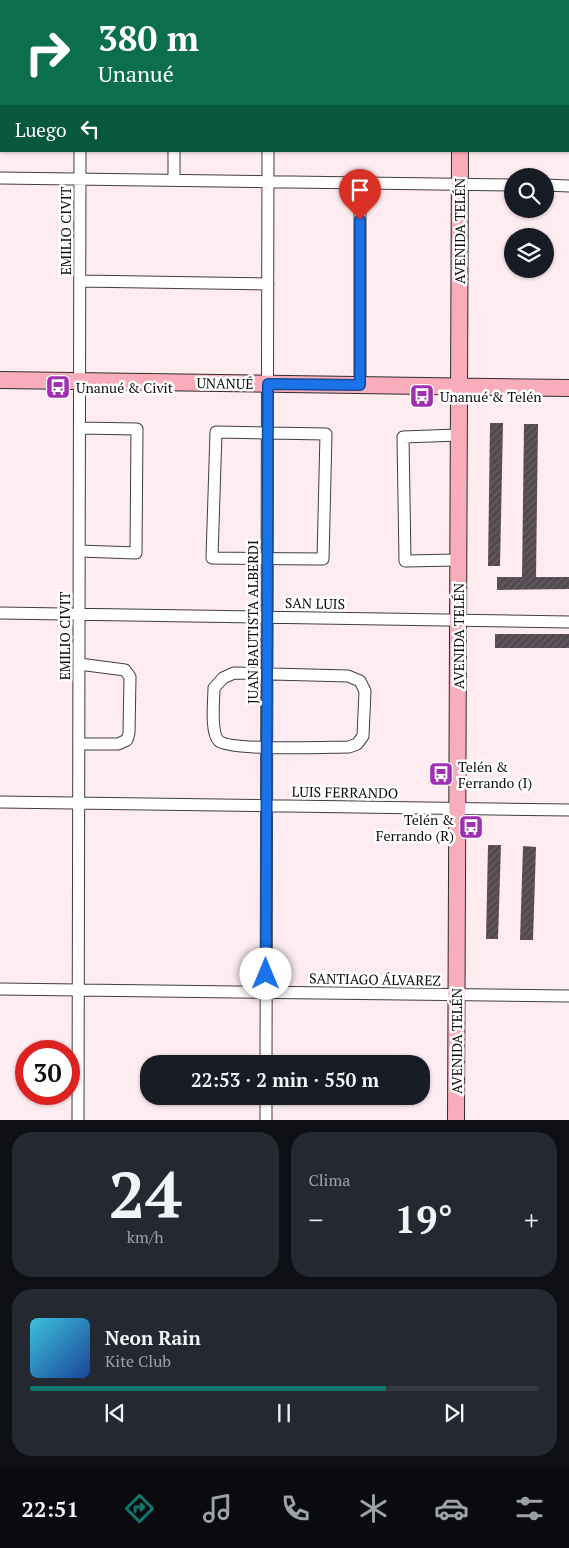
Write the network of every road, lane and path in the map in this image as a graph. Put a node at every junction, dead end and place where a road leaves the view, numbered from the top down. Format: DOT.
graph roads {
  1 [pos="80,152"];
  2 [pos="174,152"];
  3 [pos="268,152"];
  4 [pos="460,152"];
  5 [pos="0,178"];
  6 [pos="80,179"];
  7 [pos="174,180"];
  8 [pos="268,182"];
  9 [pos="360,183"];
  10 [pos="460,184"];
  11 [pos="504,185"];
  12 [pos="554,185"];
  13 [pos="569,186"];
  14 [pos="80,281"];
  15 [pos="268,284"];
  16 [pos="0,380"];
  17 [pos="80,381"];
  18 [pos="268,384"];
  19 [pos="360,385"];
  20 [pos="459,386"];
  21 [pos="569,388"];
  22 [pos="80,428"];
  23 [pos="267,433"];
  24 [pos="458,435"];
  25 [pos="79,552"];
  26 [pos="267,559"];
  27 [pos="458,560"];
  28 [pos="0,613"];
  29 [pos="79,614"];
  30 [pos="267,617"];
  31 [pos="458,620"];
  32 [pos="569,622"];
  33 [pos="79,664"];
  34 [pos="267,675"];
  35 [pos="79,744"];
  36 [pos="267,748"];
  37 [pos="0,802"];
  38 [pos="79,803"];
  39 [pos="266,806"];
  40 [pos="457,808"];
  41 [pos="569,810"];
  42 [pos="0,989"];
  43 [pos="79,990"];
  44 [pos="266,992"];
  45 [pos="456,995"];
  46 [pos="569,996"];
  47 [pos="266,1055"];
  48 [pos="266,1105"];
  49 [pos="78,1120"];
  50 [pos="266,1120"];
  51 [pos="456,1120"];
  1 -- 6 [label="street, EMILIO CIVIT"];
  2 -- 7 [label="street"];
  3 -- 8 [label="street, JUAN BAUTISTA ALBERDI"];
  4 -- 10 [label="main road, AVENIDA TELÉN"];
  5 -- 6 [label="street"];
  6 -- 7 [label="street"];
  6 -- 14 [label="street, EMILIO CIVIT"];
  7 -- 8 [label="street"];
  8 -- 9 [label="street"];
  8 -- 15 [label="street, JUAN BAUTISTA ALBERDI"];
  9 -- 10 [label="street"];
  9 -- 19 [label="street"];
  10 -- 11 [label="street"];
  10 -- 20 [label="main road, AVENIDA TELÉN"];
  12 -- 13 [label="street"];
  14 -- 15 [label="street"];
  14 -- 17 [label="street, EMILIO CIVIT"];
  15 -- 18 [label="street, JUAN BAUTISTA ALBERDI"];
  16 -- 17 [label="main road, UNANUÉ"];
  17 -- 18 [label="main road, UNANUÉ"];
  17 -- 22 [label="street, EMILIO CIVIT"];
  18 -- 19 [label="main road, UNANUÉ"];
  18 -- 23 [label="street, JUAN BAUTISTA ALBERDI"];
  19 -- 20 [label="main road, UNANUÉ"];
  20 -- 21 [label="main road, UNANUÉ"];
  20 -- 24 [label="main road, AVENIDA TELÉN"];
  22 -- 25 [label="street, EMILIO CIVIT"];
  22 -- 25 [label="street"];
  23 -- 26 [label="street, JUAN BAUTISTA ALBERDI"];
  23 -- 26 [label="street"];
  23 -- 26 [label="street"];
  24 -- 27 [label="main road, AVENIDA TELÉN"];
  24 -- 27 [label="street"];
  25 -- 29 [label="street, EMILIO CIVIT"];
  26 -- 30 [label="street, JUAN BAUTISTA ALBERDI"];
  27 -- 31 [label="main road, AVENIDA TELÉN"];
  28 -- 29 [label="street, SAN LUIS"];
  29 -- 30 [label="street, SAN LUIS"];
  29 -- 33 [label="street, EMILIO CIVIT"];
  30 -- 31 [label="street, SAN LUIS"];
  30 -- 34 [label="street, JUAN BAUTISTA ALBERDI"];
  31 -- 32 [label="street, SAN LUIS"];
  31 -- 40 [label="main road, AVENIDA TELÉN"];
  33 -- 35 [label="street, EMILIO CIVIT"];
  33 -- 35 [label="street"];
  34 -- 36 [label="street, JUAN BAUTISTA ALBERDI"];
  34 -- 36 [label="street"];
  34 -- 36 [label="street"];
  35 -- 38 [label="street, EMILIO CIVIT"];
  36 -- 39 [label="street, JUAN BAUTISTA ALBERDI"];
  37 -- 38 [label="street, LUIS FERRANDO"];
  38 -- 39 [label="street, LUIS FERRANDO"];
  38 -- 43 [label="street, EMILIO CIVIT"];
  39 -- 40 [label="street, LUIS FERRANDO"];
  39 -- 44 [label="street, JUAN BAUTISTA ALBERDI"];
  40 -- 41 [label="street, LUIS FERRANDO"];
  40 -- 45 [label="main road, AVENIDA TELÉN"];
  42 -- 43 [label="street, SANTIAGO ÁLVAREZ"];
  43 -- 44 [label="street, SANTIAGO ÁLVAREZ"];
  43 -- 49 [label="street, EMILIO CIVIT"];
  44 -- 45 [label="street, SANTIAGO ÁLVAREZ"];
  44 -- 47 [label="street, JUAN BAUTISTA ALBERDI"];
  45 -- 46 [label="street, SANTIAGO ÁLVAREZ"];
  45 -- 51 [label="main road, AVENIDA TELÉN"];
  48 -- 50 [label="street"];
}
